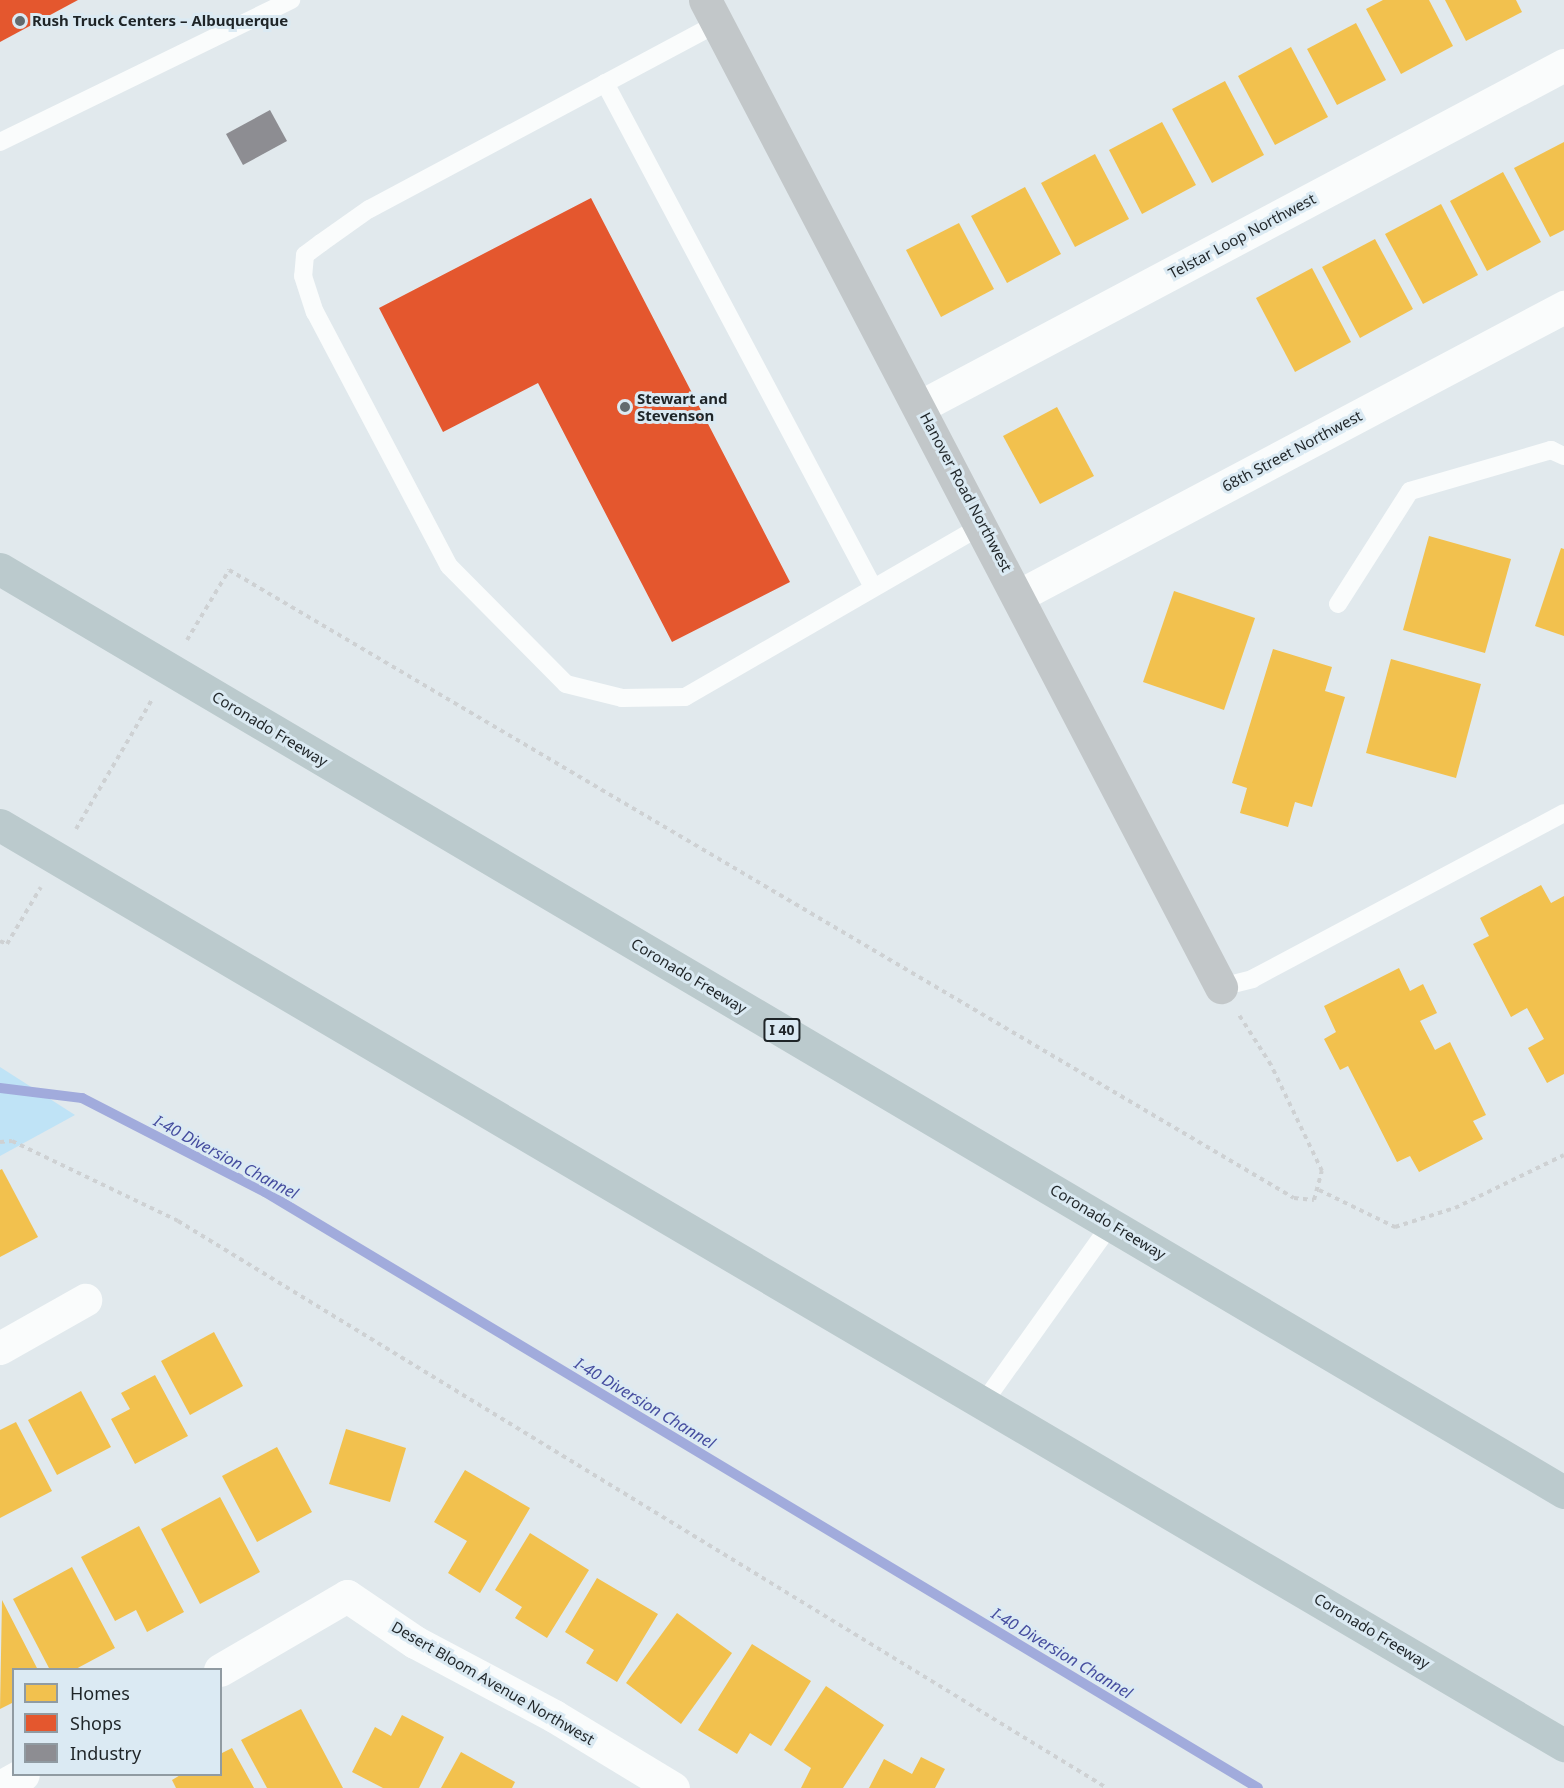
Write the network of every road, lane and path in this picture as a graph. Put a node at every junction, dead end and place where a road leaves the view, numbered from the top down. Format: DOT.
graph roads {
  1 [pos="291,0"];
  2 [pos="712,12"];
  3 [pos="1564,65"];
  4 [pos="605,83"];
  5 [pos="0,142"];
  6 [pos="1564,307"];
  7 [pos="921,406"];
  8 [pos="1564,456"];
  9 [pos="983,525"];
  10 [pos="0,569"];
  11 [pos="873,587"];
  12 [pos="1020,595"];
  13 [pos="1338,604"];
  14 [pos="1564,813"];
  15 [pos="0,825"];
  16 [pos="883,960"];
  17 [pos="1221,987"];
  18 [pos="0,1143"];
  19 [pos="1564,1155"];
  20 [pos="1319,1190"];
  21 [pos="1111,1224"];
  22 [pos="85,1300"];
  23 [pos="0,1348"];
  24 [pos="984,1402"];
  25 [pos="1564,1492"];
  26 [pos="222,1669"];
  27 [pos="1564,1745"];
  28 [pos="19,1776"];
  29 [pos="0,1787"];
  30 [pos="673,1788"];
  31 [pos="1107,1788"];
  1 -- 5 [label="lane"];
  2 -- 4 [label="lane"];
  2 -- 7 [label="street, Hanover Road Northwest"];
  3 -- 7 [label="street, Telstar Loop Northwest"];
  4 -- 11 [label="lane"];
  4 -- 11 [label="lane"];
  6 -- 12 [label="street, 68th Street Northwest"];
  7 -- 9 [label="street, Hanover Road Northwest"];
  8 -- 13 [label="lane"];
  9 -- 11 [label="lane"];
  9 -- 12 [label="street, Hanover Road Northwest"];
  10 -- 21 [label="highway, Coronado Freeway / I 40"];
  12 -- 17 [label="street, Hanover Road Northwest"];
  14 -- 17 [label="lane"];
  15 -- 24 [label="highway, Coronado Freeway"];
  16 -- 20 [label="path"];
  17 -- 20 [label="path"];
  18 -- 31 [label="path"];
  19 -- 20 [label="path"];
  21 -- 24 [label="lane"];
  21 -- 25 [label="highway, Coronado Freeway / I 40"];
  22 -- 23 [label="street"];
  24 -- 27 [label="highway, Coronado Freeway"];
  26 -- 30 [label="street, Desert Bloom Avenue Northwest"];
  28 -- 29 [label="street"];
}
